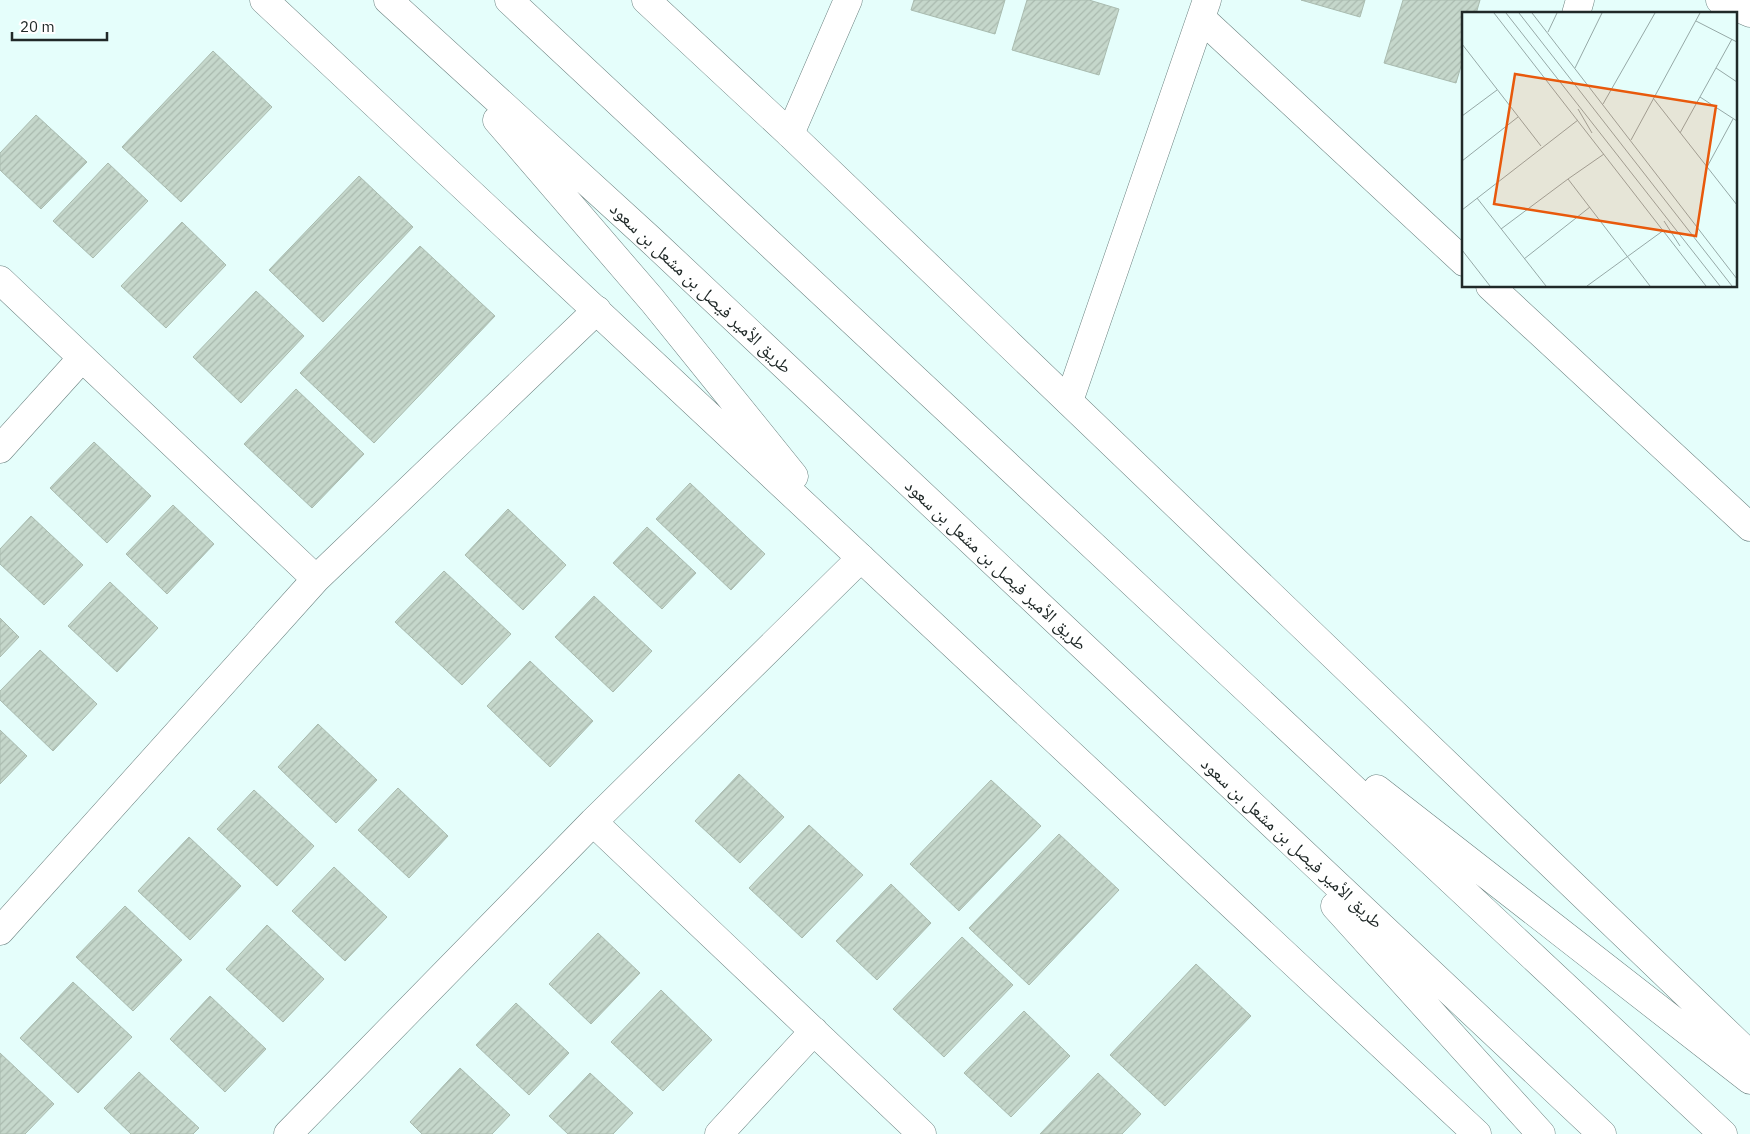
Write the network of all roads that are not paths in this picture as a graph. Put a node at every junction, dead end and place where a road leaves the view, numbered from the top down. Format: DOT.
graph roads {
  1 [pos="264,0"];
  2 [pos="388,0"];
  3 [pos="509,0"];
  4 [pos="646,0"];
  5 [pos="848,0"];
  6 [pos="1720,0"];
  7 [pos="1204,9"];
  8 [pos="1750,14"];
  9 [pos="419,29"];
  10 [pos="790,134"];
  11 [pos="1462,260"];
  12 [pos="0,280"];
  13 [pos="1492,288"];
  14 [pos="597,310"];
  15 [pos="82,358"];
  16 [pos="1069,402"];
  17 [pos="0,449"];
  18 [pos="1750,527"];
  19 [pos="861,558"];
  20 [pos="316,579"];
  21 [pos="1237,680"];
  22 [pos="1211,767"];
  23 [pos="593,822"];
  24 [pos="0,931"];
  25 [pos="814,1032"];
  26 [pos="1750,1055"];
  27 [pos="1750,1080"];
  28 [pos="1471,1132"];
  29 [pos="288,1134"];
  30 [pos="719,1134"];
  31 [pos="922,1134"];
  32 [pos="1540,1134"];
  33 [pos="1602,1134"];
  34 [pos="1723,1134"];
  1 -- 14 [label="main road"];
  2 -- 9 [label="main road, طريق الأمير فيصل بن مشعل بن سعود"];
  3 -- 21 [label="main road"];
  4 -- 10 [label="main road"];
  5 -- 10 [label="main road"];
  6 -- 8 [label="main road"];
  7 -- 11 [label="main road"];
  7 -- 16 [label="main road"];
  9 -- 19 [label="main road"];
  9 -- 22 [label="main road, طريق الأمير فيصل بن مشعل بن سعود"];
  10 -- 16 [label="main road"];
  12 -- 15 [label="main road"];
  13 -- 18 [label="main road"];
  14 -- 19 [label="main road"];
  14 -- 20 [label="main road"];
  15 -- 17 [label="main road"];
  15 -- 20 [label="main road"];
  16 -- 26 [label="main road"];
  19 -- 23 [label="main road"];
  19 -- 28 [label="main road"];
  20 -- 24 [label="main road"];
  21 -- 27 [label="main road"];
  21 -- 34 [label="main road"];
  22 -- 32 [label="main road"];
  22 -- 33 [label="main road, طريق الأمير فيصل بن مشعل بن سعود"];
  23 -- 25 [label="main road"];
  23 -- 29 [label="main road"];
  25 -- 30 [label="main road"];
  25 -- 31 [label="main road"];
}
